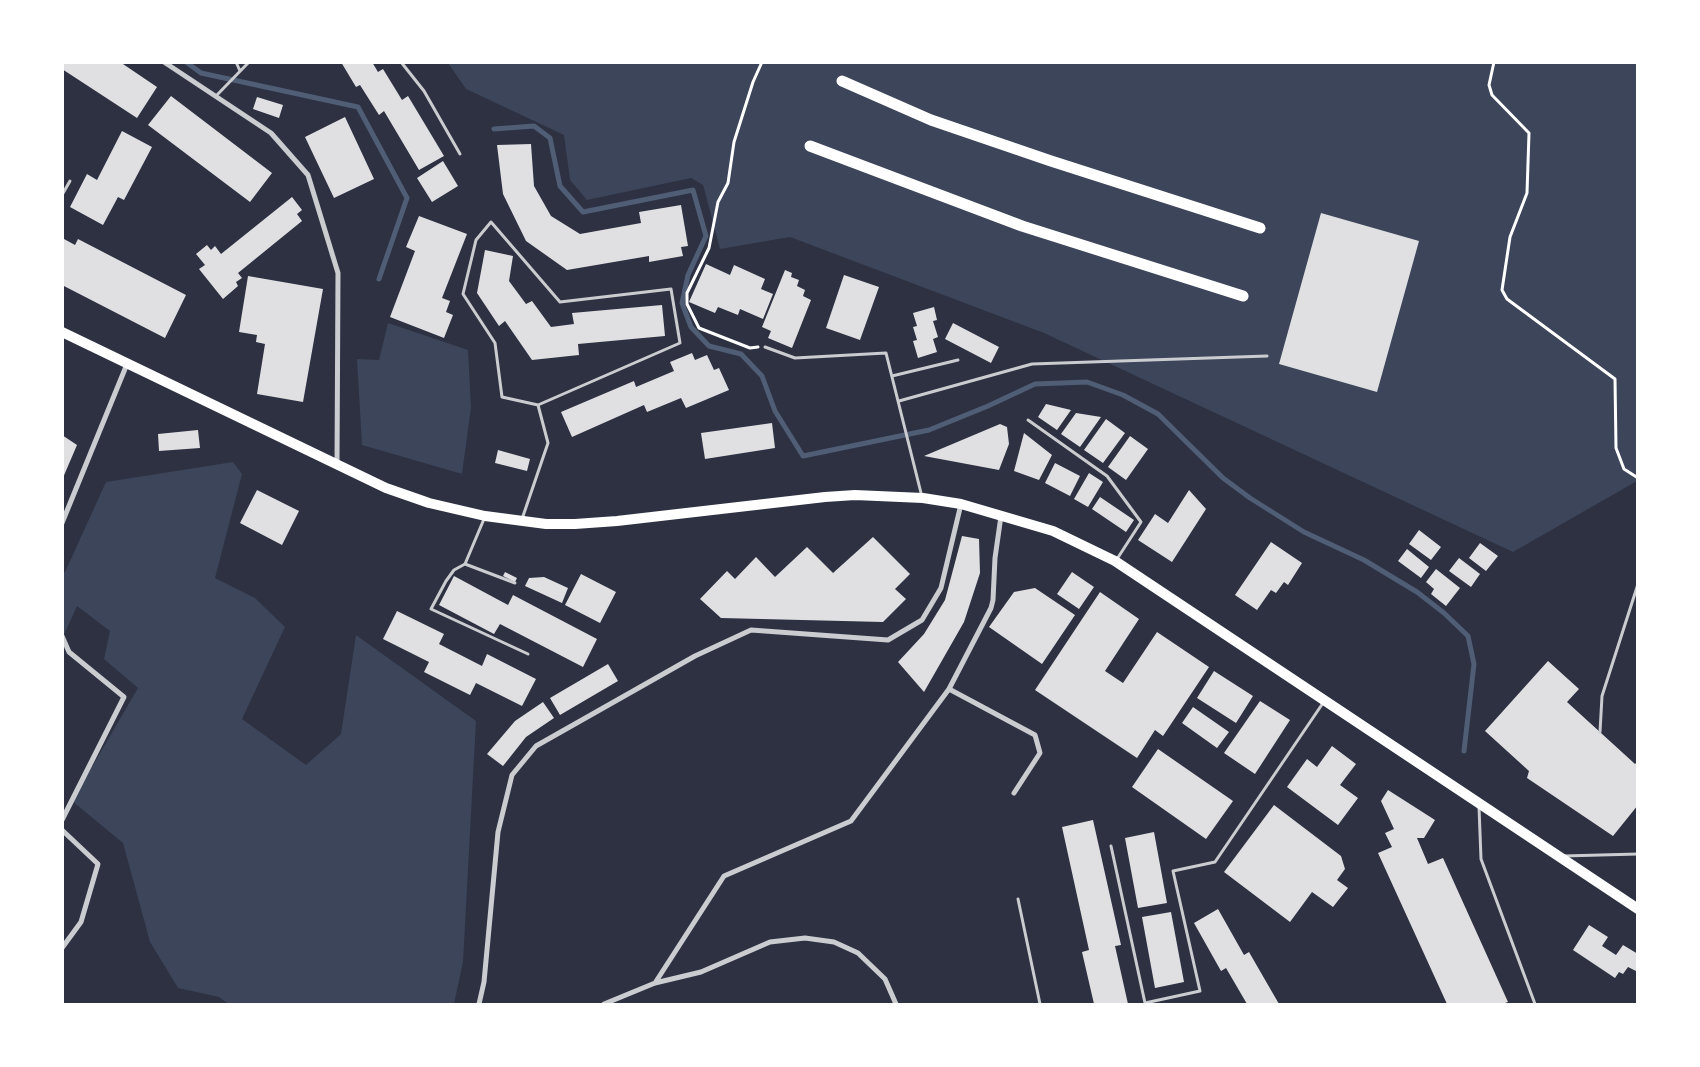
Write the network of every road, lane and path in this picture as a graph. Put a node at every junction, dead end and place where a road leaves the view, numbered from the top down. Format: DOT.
graph roads {
  1 [pos="164,62"];
  2 [pos="236,62"];
  3 [pos="249,62"];
  4 [pos="400,62"];
  5 [pos="762,62"];
  6 [pos="1494,62"];
  7 [pos="240,71"];
  8 [pos="842,81"];
  9 [pos="216,96"];
  10 [pos="810,146"];
  11 [pos="460,154"];
  12 [pos="70,181"];
  13 [pos="62,195"];
  14 [pos="1260,228"];
  15 [pos="1243,296"];
  16 [pos="62,332"];
  17 [pos="765,347"];
  18 [pos="1267,356"];
  19 [pos="958,360"];
  20 [pos="127,364"];
  21 [pos="892,376"];
  22 [pos="899,401"];
  23 [pos="538,405"];
  24 [pos="1028,420"];
  25 [pos="337,465"];
  26 [pos="1638,478"];
  27 [pos="923,498"];
  28 [pos="961,504"];
  29 [pos="1001,515"];
  30 [pos="485,516"];
  31 [pos="522,522"];
  32 [pos="62,523"];
  33 [pos="1115,561"];
  34 [pos="466,564"];
  35 [pos="515,583"];
  36 [pos="1638,584"];
  37 [pos="62,636"];
  38 [pos="528,654"];
  39 [pos="949,689"];
  40 [pos="1325,701"];
  41 [pos="1600,732"];
  42 [pos="1014,792"];
  43 [pos="1479,804"];
  44 [pos="62,820"];
  45 [pos="62,830"];
  46 [pos="1111,846"];
  47 [pos="1638,854"];
  48 [pos="1558,856"];
  49 [pos="1018,899"];
  50 [pos="1638,909"];
  51 [pos="62,948"];
  52 [pos="655,984"];
  53 [pos="479,1004"];
  54 [pos="604,1004"];
  55 [pos="896,1004"];
  56 [pos="1040,1004"];
  57 [pos="1534,1004"];
  1 -- 9 [label="street"];
  2 -- 7 [label="lane"];
  3 -- 7 [label="lane"];
  4 -- 11 [label="lane"];
  5 -- 17 [label="path"];
  6 -- 26 [label="path"];
  7 -- 9 [label="lane"];
  8 -- 14 [label="highway"];
  9 -- 25 [label="street"];
  10 -- 15 [label="highway"];
  12 -- 13 [label="lane"];
  16 -- 20 [label="main road"];
  17 -- 21 [label="lane"];
  18 -- 22 [label="lane"];
  19 -- 21 [label="lane"];
  20 -- 25 [label="main road"];
  20 -- 32 [label="street"];
  21 -- 22 [label="lane"];
  22 -- 27 [label="lane"];
  23 -- 23 [label="lane"];
  23 -- 31 [label="lane"];
  24 -- 33 [label="lane"];
  25 -- 30 [label="main road"];
  27 -- 28 [label="main road"];
  27 -- 31 [label="main road"];
  28 -- 29 [label="main road"];
  28 -- 53 [label="street"];
  29 -- 33 [label="main road"];
  29 -- 39 [label="street"];
  30 -- 31 [label="main road"];
  30 -- 34 [label="lane"];
  33 -- 40 [label="main road"];
  34 -- 35 [label="lane"];
  34 -- 38 [label="lane"];
  36 -- 41 [label="lane"];
  37 -- 44 [label="street"];
  39 -- 42 [label="street"];
  39 -- 52 [label="street"];
  40 -- 43 [label="main road"];
  40 -- 46 [label="lane"];
  43 -- 48 [label="main road"];
  43 -- 57 [label="lane"];
  45 -- 51 [label="street"];
  47 -- 48 [label="lane"];
  48 -- 50 [label="main road"];
  49 -- 56 [label="lane"];
  52 -- 54 [label="street"];
  52 -- 55 [label="street"];
}
